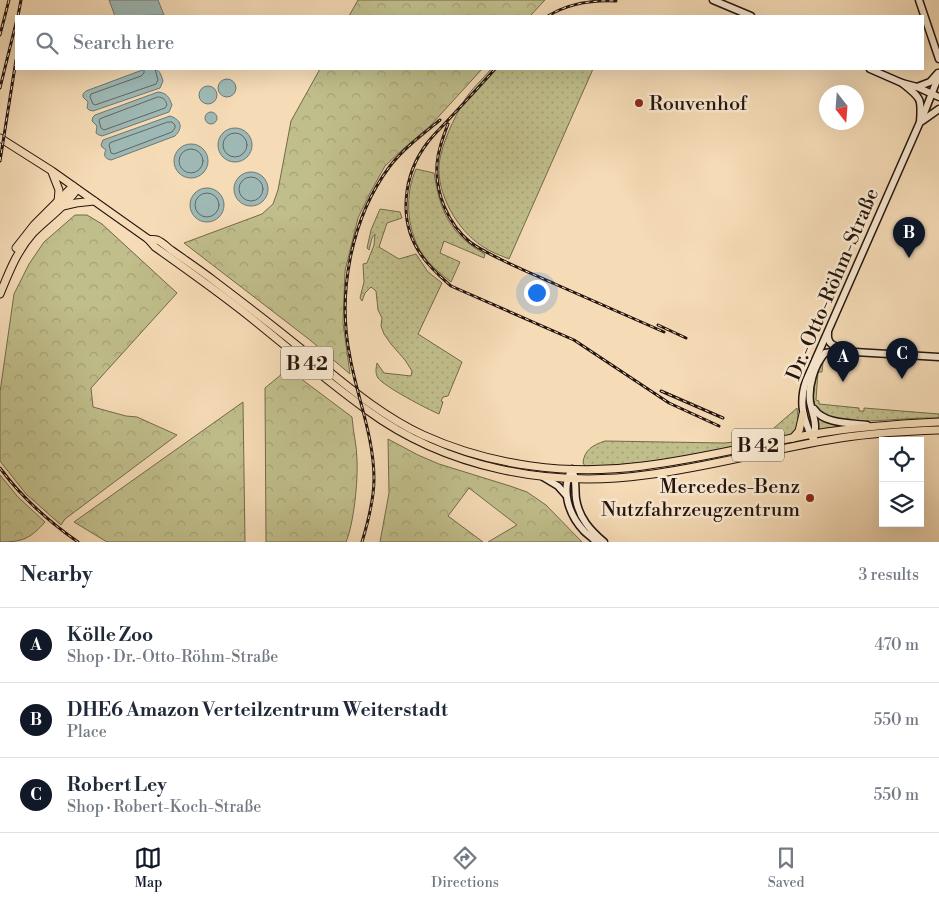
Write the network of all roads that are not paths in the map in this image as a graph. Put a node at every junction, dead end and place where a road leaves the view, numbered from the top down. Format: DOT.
graph roads {
  1 [pos="713,0"];
  2 [pos="920,0"];
  3 [pos="749,15"];
  4 [pos="939,59"];
  5 [pos="872,70"];
  6 [pos="939,73"];
  7 [pos="902,83"];
  8 [pos="917,88"];
  9 [pos="932,94"];
  10 [pos="939,97"];
  11 [pos="939,109"];
  12 [pos="920,122"];
  13 [pos="0,138"];
  14 [pos="52,171"];
  15 [pos="75,187"];
  16 [pos="94,201"];
  17 [pos="59,205"];
  18 [pos="148,239"];
  19 [pos="0,288"];
  20 [pos="0,294"];
  21 [pos="828,332"];
  22 [pos="871,352"];
  23 [pos="939,357"];
  24 [pos="810,403"];
  25 [pos="803,414"];
  26 [pos="939,422"];
  27 [pos="875,426"];
  28 [pos="939,430"];
  29 [pos="813,434"];
  30 [pos="792,438"];
  31 [pos="814,442"];
  32 [pos="572,469"];
  33 [pos="543,477"];
  34 [pos="572,479"];
  35 [pos="566,495"];
  36 [pos="596,542"];
  37 [pos="604,542"];
  1 -- 3 [label="main road"];
  2 -- 4 [label="main road"];
  5 -- 7 [label="main road"];
  6 -- 8 [label="main road"];
  6 -- 9 [label="main road"];
  7 -- 8 [label="main road"];
  7 -- 12 [label="main road, Dr.-Otto-Röhm-Straße"];
  8 -- 9 [label="main road"];
  9 -- 10 [label="main road"];
  9 -- 12 [label="main road"];
  11 -- 12 [label="main road"];
  12 -- 21 [label="main road, Dr.-Otto-Röhm-Straße"];
  13 -- 14 [label="main road"];
  14 -- 15 [label="main road"];
  14 -- 17 [label="main road"];
  15 -- 16 [label="main road, B 42"];
  15 -- 17 [label="main road"];
  16 -- 17 [label="main road"];
  16 -- 18 [label="main road, B 42"];
  17 -- 19 [label="main road"];
  17 -- 20 [label="main road"];
  18 -- 32 [label="main road, B 42"];
  18 -- 33 [label="main road, B 42"];
  21 -- 22 [label="main road"];
  21 -- 25 [label="main road, Dr.-Otto-Röhm-Straße"];
  22 -- 23 [label="main road"];
  22 -- 24 [label="main road, Dr.-Otto-Röhm-Straße"];
  24 -- 27 [label="main road"];
  24 -- 29 [label="main road, Dr.-Otto-Röhm-Straße"];
  25 -- 29 [label="main road, Dr.-Otto-Röhm-Straße"];
  25 -- 30 [label="main road"];
  26 -- 27 [label="main road, B 42"];
  27 -- 29 [label="main road, B 42"];
  28 -- 31 [label="main road, B 42"];
  29 -- 30 [label="main road, B 42"];
  29 -- 31 [label="main road, Dr.-Otto-Röhm-Straße"];
  30 -- 32 [label="main road, B 42"];
  31 -- 34 [label="main road, B 42"];
  32 -- 34 [label="main road"];
  33 -- 34 [label="main road, B 42"];
  33 -- 35 [label="main road"];
  34 -- 35 [label="main road"];
  34 -- 37 [label="main road"];
  35 -- 36 [label="main road"];
}
